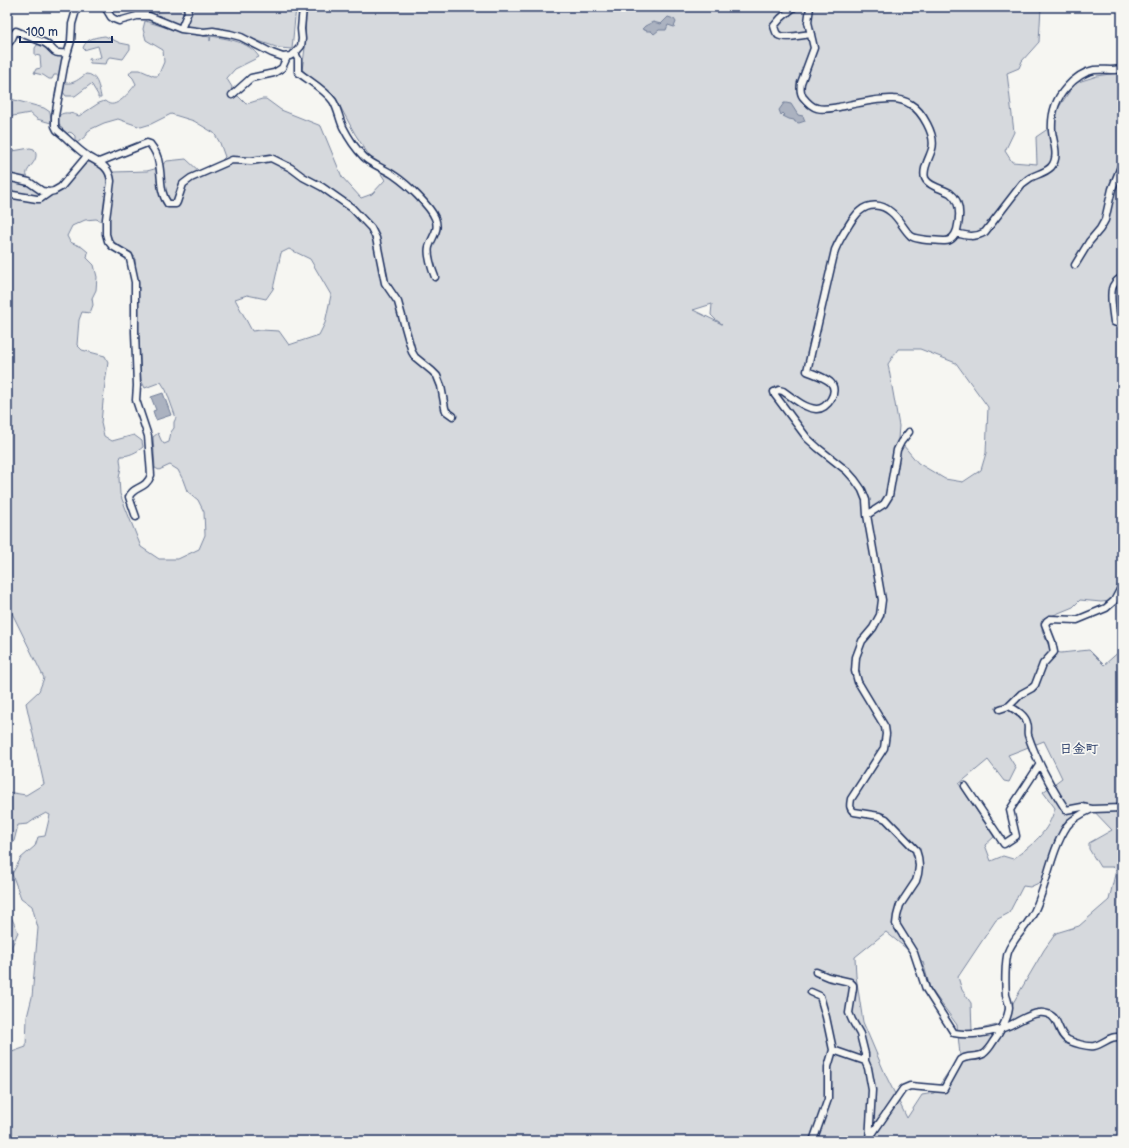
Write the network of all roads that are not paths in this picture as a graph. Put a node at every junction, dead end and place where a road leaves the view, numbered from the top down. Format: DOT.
graph roads {
  1 [pos="77,7"];
  2 [pos="105,7"];
  3 [pos="187,7"];
  4 [pos="303,7"];
  5 [pos="794,7"];
  6 [pos="810,7"];
  7 [pos="181,29"];
  8 [pos="811,34"];
  9 [pos="7,44"];
  10 [pos="67,53"];
  11 [pos="295,53"];
  12 [pos="287,57"];
  13 [pos="1122,69"];
  14 [pos="232,95"];
  15 [pos="87,156"];
  16 [pos="99,162"];
  17 [pos="1122,164"];
  18 [pos="7,177"];
  19 [pos="50,192"];
  20 [pos="7,196"];
  21 [pos="956,233"];
  22 [pos="1075,265"];
  23 [pos="435,277"];
  24 [pos="1122,277"];
  25 [pos="1122,325"];
  26 [pos="453,416"];
  27 [pos="909,432"];
  28 [pos="867,515"];
  29 [pos="136,517"];
  30 [pos="1122,586"];
  31 [pos="1010,706"];
  32 [pos="1000,709"];
  33 [pos="1040,764"];
  34 [pos="965,786"];
  35 [pos="1122,808"];
  36 [pos="1092,809"];
  37 [pos="816,972"];
  38 [pos="810,992"];
  39 [pos="1001,1029"];
  40 [pos="1122,1038"];
  41 [pos="833,1050"];
  42 [pos="865,1061"];
  43 [pos="869,1139"];
  44 [pos="813,1141"];
  1 -- 10 [label="street"];
  2 -- 7 [label="street"];
  3 -- 7 [label="street"];
  4 -- 11 [label="street"];
  5 -- 8 [label="street"];
  6 -- 8 [label="street"];
  7 -- 12 [label="street"];
  8 -- 21 [label="street"];
  9 -- 10 [label="street"];
  10 -- 15 [label="street"];
  11 -- 12 [label="street"];
  11 -- 23 [label="street"];
  12 -- 14 [label="street"];
  13 -- 21 [label="street"];
  15 -- 16 [label="street"];
  15 -- 19 [label="street"];
  16 -- 26 [label="street"];
  16 -- 29 [label="street"];
  17 -- 22 [label="street"];
  18 -- 19 [label="street"];
  19 -- 20 [label="street"];
  21 -- 28 [label="street"];
  24 -- 25 [label="street"];
  27 -- 28 [label="street"];
  28 -- 39 [label="street"];
  30 -- 31 [label="street"];
  31 -- 32 [label="street"];
  31 -- 33 [label="street"];
  33 -- 34 [label="street"];
  33 -- 36 [label="street"];
  35 -- 36 [label="street"];
  36 -- 39 [label="street"];
  37 -- 42 [label="street"];
  38 -- 41 [label="street"];
  39 -- 40 [label="street"];
  39 -- 43 [label="street"];
  41 -- 42 [label="street"];
  41 -- 44 [label="street"];
  42 -- 43 [label="street"];
}
